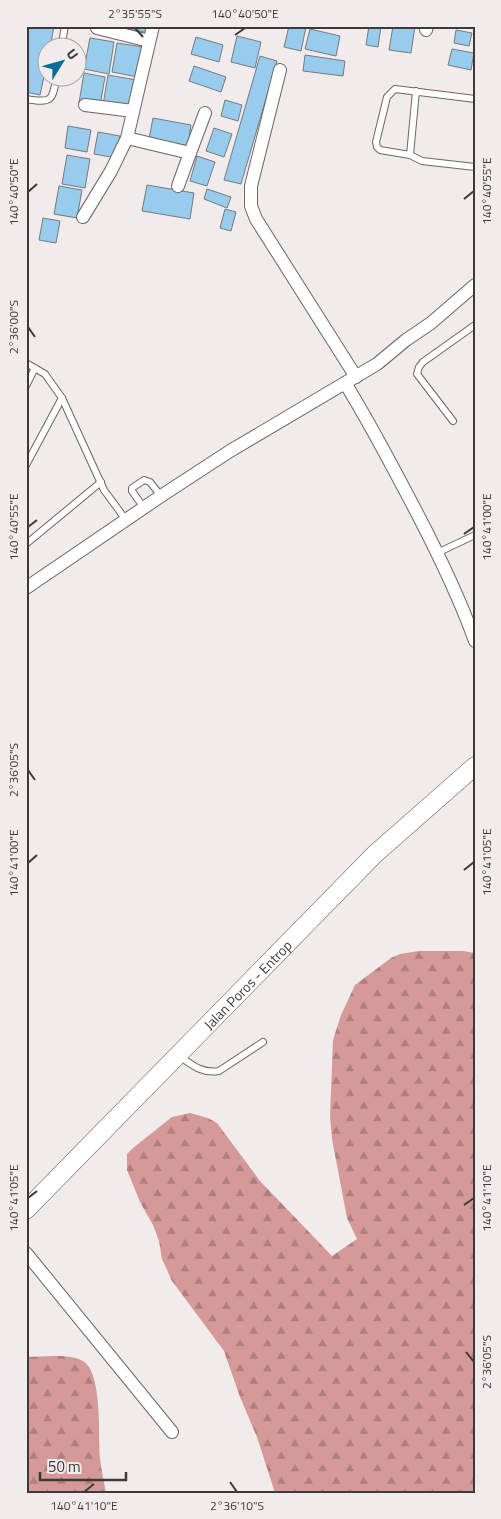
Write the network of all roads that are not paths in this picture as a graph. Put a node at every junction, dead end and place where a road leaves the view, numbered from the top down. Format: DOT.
graph roads {
  1 [pos="153,26"];
  2 [pos="97,28"];
  3 [pos="149,41"];
  4 [pos="280,70"];
  5 [pos="55,88"];
  6 [pos="416,91"];
  7 [pos="26,99"];
  8 [pos="475,99"];
  9 [pos="85,105"];
  10 [pos="133,111"];
  11 [pos="205,112"];
  12 [pos="127,138"];
  13 [pos="190,153"];
  14 [pos="410,155"];
  15 [pos="475,167"];
  16 [pos="178,186"];
  17 [pos="83,217"];
  18 [pos="473,291"];
  19 [pos="475,324"];
  20 [pos="26,364"];
  21 [pos="35,368"];
  22 [pos="350,373"];
  23 [pos="26,386"];
  24 [pos="62,398"];
  25 [pos="453,421"];
  26 [pos="26,465"];
  27 [pos="101,482"];
  28 [pos="161,496"];
  29 [pos="144,508"];
  30 [pos="126,520"];
  31 [pos="475,535"];
  32 [pos="26,544"];
  33 [pos="437,553"];
  34 [pos="26,588"];
  35 [pos="475,641"];
  36 [pos="475,766"];
  37 [pos="263,1042"];
  38 [pos="177,1054"];
  39 [pos="26,1210"];
  40 [pos="26,1253"];
  41 [pos="172,1432"];
  1 -- 3 [label="street"];
  2 -- 3 [label="street"];
  3 -- 10 [label="street"];
  4 -- 22 [label="street"];
  5 -- 7 [label="lane"];
  6 -- 8 [label="lane"];
  6 -- 14 [label="lane"];
  6 -- 14 [label="lane"];
  9 -- 10 [label="street"];
  10 -- 12 [label="street"];
  11 -- 13 [label="street"];
  12 -- 13 [label="street"];
  12 -- 17 [label="street"];
  13 -- 16 [label="street"];
  14 -- 15 [label="lane"];
  18 -- 22 [label="street"];
  19 -- 25 [label="lane"];
  20 -- 21 [label="lane"];
  21 -- 23 [label="lane"];
  21 -- 24 [label="lane"];
  22 -- 28 [label="street"];
  22 -- 33 [label="street"];
  24 -- 26 [label="lane"];
  24 -- 27 [label="lane"];
  27 -- 30 [label="lane"];
  27 -- 32 [label="lane"];
  28 -- 29 [label="street"];
  28 -- 29 [label="lane"];
  29 -- 30 [label="street"];
  30 -- 34 [label="street"];
  31 -- 33 [label="lane"];
  33 -- 35 [label="street"];
  36 -- 38 [label="main road, Jalan Poros - Entrop"];
  37 -- 38 [label="lane"];
  38 -- 39 [label="main road, Jalan Poros - Entrop"];
  40 -- 41 [label="street"];
}
